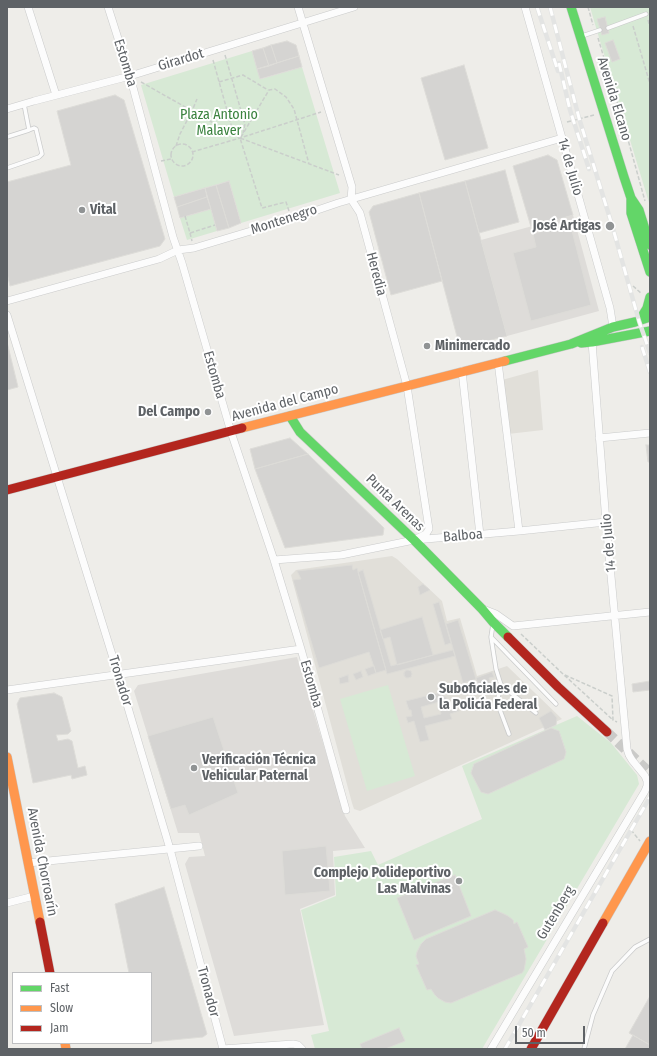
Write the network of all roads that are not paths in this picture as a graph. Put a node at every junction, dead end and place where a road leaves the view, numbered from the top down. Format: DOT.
graph roads {
  1 [pos="28,7"];
  2 [pos="108,7"];
  3 [pos="298,7"];
  4 [pos="354,7"];
  5 [pos="525,7"];
  6 [pos="571,7"];
  7 [pos="646,14"];
  8 [pos="303,23"];
  9 [pos="608,28"];
  10 [pos="598,31"];
  11 [pos="580,37"];
  12 [pos="130,76"];
  13 [pos="56,95"];
  14 [pos="24,104"];
  15 [pos="7,109"];
  16 [pos="29,130"];
  17 [pos="7,137"];
  18 [pos="562,138"];
  19 [pos="7,168"];
  20 [pos="631,198"];
  21 [pos="351,199"];
  22 [pos="650,245"];
  23 [pos="178,250"];
  24 [pos="650,272"];
  25 [pos="650,296"];
  26 [pos="7,301"];
  27 [pos="7,315"];
  28 [pos="650,317"];
  29 [pos="639,321"];
  30 [pos="613,327"];
  31 [pos="650,331"];
  32 [pos="592,342"];
  33 [pos="571,344"];
  34 [pos="498,362"];
  35 [pos="462,371"];
  36 [pos="406,386"];
  37 [pos="290,416"];
  38 [pos="231,432"];
  39 [pos="650,432"];
  40 [pos="599,438"];
  41 [pos="56,477"];
  42 [pos="7,490"];
  43 [pos="606,522"];
  44 [pos="519,531"];
  45 [pos="480,535"];
  46 [pos="414,540"];
  47 [pos="274,560"];
  48 [pos="482,609"];
  49 [pos="650,612"];
  50 [pos="616,616"];
  51 [pos="493,622"];
  52 [pos="491,637"];
  53 [pos="301,649"];
  54 [pos="118,674"];
  55 [pos="501,685"];
  56 [pos="7,690"];
  57 [pos="556,704"];
  58 [pos="536,713"];
  59 [pos="607,732"];
  60 [pos="509,734"];
  61 [pos="7,757"];
  62 [pos="645,791"];
  63 [pos="346,810"];
  64 [pos="648,845"];
  65 [pos="199,846"];
  66 [pos="170,849"];
  67 [pos="28,863"];
  68 [pos="34,896"];
  69 [pos="7,904"];
  70 [pos="650,939"];
  71 [pos="50,972"];
  72 [pos="277,1047"];
  73 [pos="300,1047"];
  74 [pos="223,1049"];
  75 [pos="491,1049"];
  76 [pos="531,1049"];
  77 [pos="584,1049"];
  1 -- 13 [label="street"];
  2 -- 12 [label="street, Estomba"];
  3 -- 8 [label="street, Heredia"];
  4 -- 8 [label="street, Girardot"];
  5 -- 18 [label="street, 14 de Julio"];
  6 -- 11 [label="main road, Avenida Elcano"];
  7 -- 9 [label="lane"];
  8 -- 12 [label="street, Girardot"];
  8 -- 21 [label="street, Heredia"];
  10 -- 11 [label="lane"];
  11 -- 20 [label="main road, Avenida Elcano"];
  12 -- 13 [label="street, Girardot"];
  12 -- 23 [label="street, Estomba"];
  13 -- 14 [label="street, Girardot"];
  14 -- 15 [label="street, Girardot"];
  14 -- 16 [label="lane"];
  16 -- 17 [label="lane"];
  16 -- 19 [label="lane"];
  18 -- 21 [label="street, Montenegro"];
  18 -- 30 [label="street, 14 de Julio"];
  20 -- 22 [label="main road, Avenida Elcano"];
  20 -- 24 [label="main road, Avenida Elcano"];
  21 -- 23 [label="street, Montenegro"];
  21 -- 36 [label="street, Heredia"];
  23 -- 26 [label="street, Montenegro"];
  23 -- 38 [label="street, Estomba"];
  25 -- 29 [label="main road"];
  27 -- 41 [label="street, Tronador"];
  28 -- 29 [label="main road, Avenida del Campo"];
  29 -- 30 [label="main road, Avenida del Campo"];
  30 -- 33 [label="main road, Avenida del Campo"];
  31 -- 32 [label="main road, Avenida del Campo"];
  32 -- 33 [label="main road, Avenida del Campo"];
  32 -- 40 [label="street, 14 de Julio"];
  33 -- 34 [label="main road, Avenida del Campo"];
  34 -- 35 [label="main road, Avenida del Campo"];
  34 -- 44 [label="street"];
  35 -- 36 [label="main road, Avenida del Campo"];
  35 -- 45 [label="street"];
  36 -- 37 [label="main road, Avenida del Campo"];
  36 -- 46 [label="street, Heredia"];
  37 -- 38 [label="main road, Avenida del Campo"];
  37 -- 46 [label="main road, Punta Arenas"];
  38 -- 41 [label="main road, Avenida del Campo"];
  38 -- 47 [label="street, Estomba"];
  39 -- 40 [label="street"];
  40 -- 43 [label="street, 14 de Julio"];
  41 -- 42 [label="main road, Avenida del Campo"];
  41 -- 54 [label="street, Tronador"];
  43 -- 44 [label="street, Balboa"];
  43 -- 50 [label="street, 14 de Julio"];
  44 -- 45 [label="street, Balboa"];
  45 -- 46 [label="street, Balboa"];
  46 -- 47 [label="street, Balboa"];
  46 -- 48 [label="main road, Punta Arenas"];
  47 -- 53 [label="street, Estomba"];
  48 -- 50 [label="street, Punta Arenas"];
  48 -- 51 [label="main road, Punta Arenas"];
  49 -- 50 [label="street"];
  50 -- 62 [label="street, 14 de Julio"];
  51 -- 52 [label="lane"];
  51 -- 59 [label="main road, Punta Arenas"];
  52 -- 55 [label="lane"];
  52 -- 57 [label="lane"];
  53 -- 54 [label="street"];
  53 -- 63 [label="street, Estomba"];
  54 -- 56 [label="street"];
  54 -- 66 [label="street, Tronador"];
  55 -- 58 [label="lane"];
  55 -- 60 [label="lane"];
  61 -- 67 [label="main road, Avenida Chorroarín"];
  62 -- 75 [label="street, Gutenberg"];
  64 -- 76 [label="main road"];
  65 -- 66 [label="street"];
  66 -- 67 [label="street"];
  66 -- 74 [label="street, Tronador"];
  67 -- 68 [label="main road, Avenida Chorroarín"];
  68 -- 69 [label="street"];
  68 -- 71 [label="main road, Avenida Chorroarín"];
  70 -- 77 [label="lane"];
  72 -- 73 [label="street"];
  72 -- 74 [label="street"];
}
